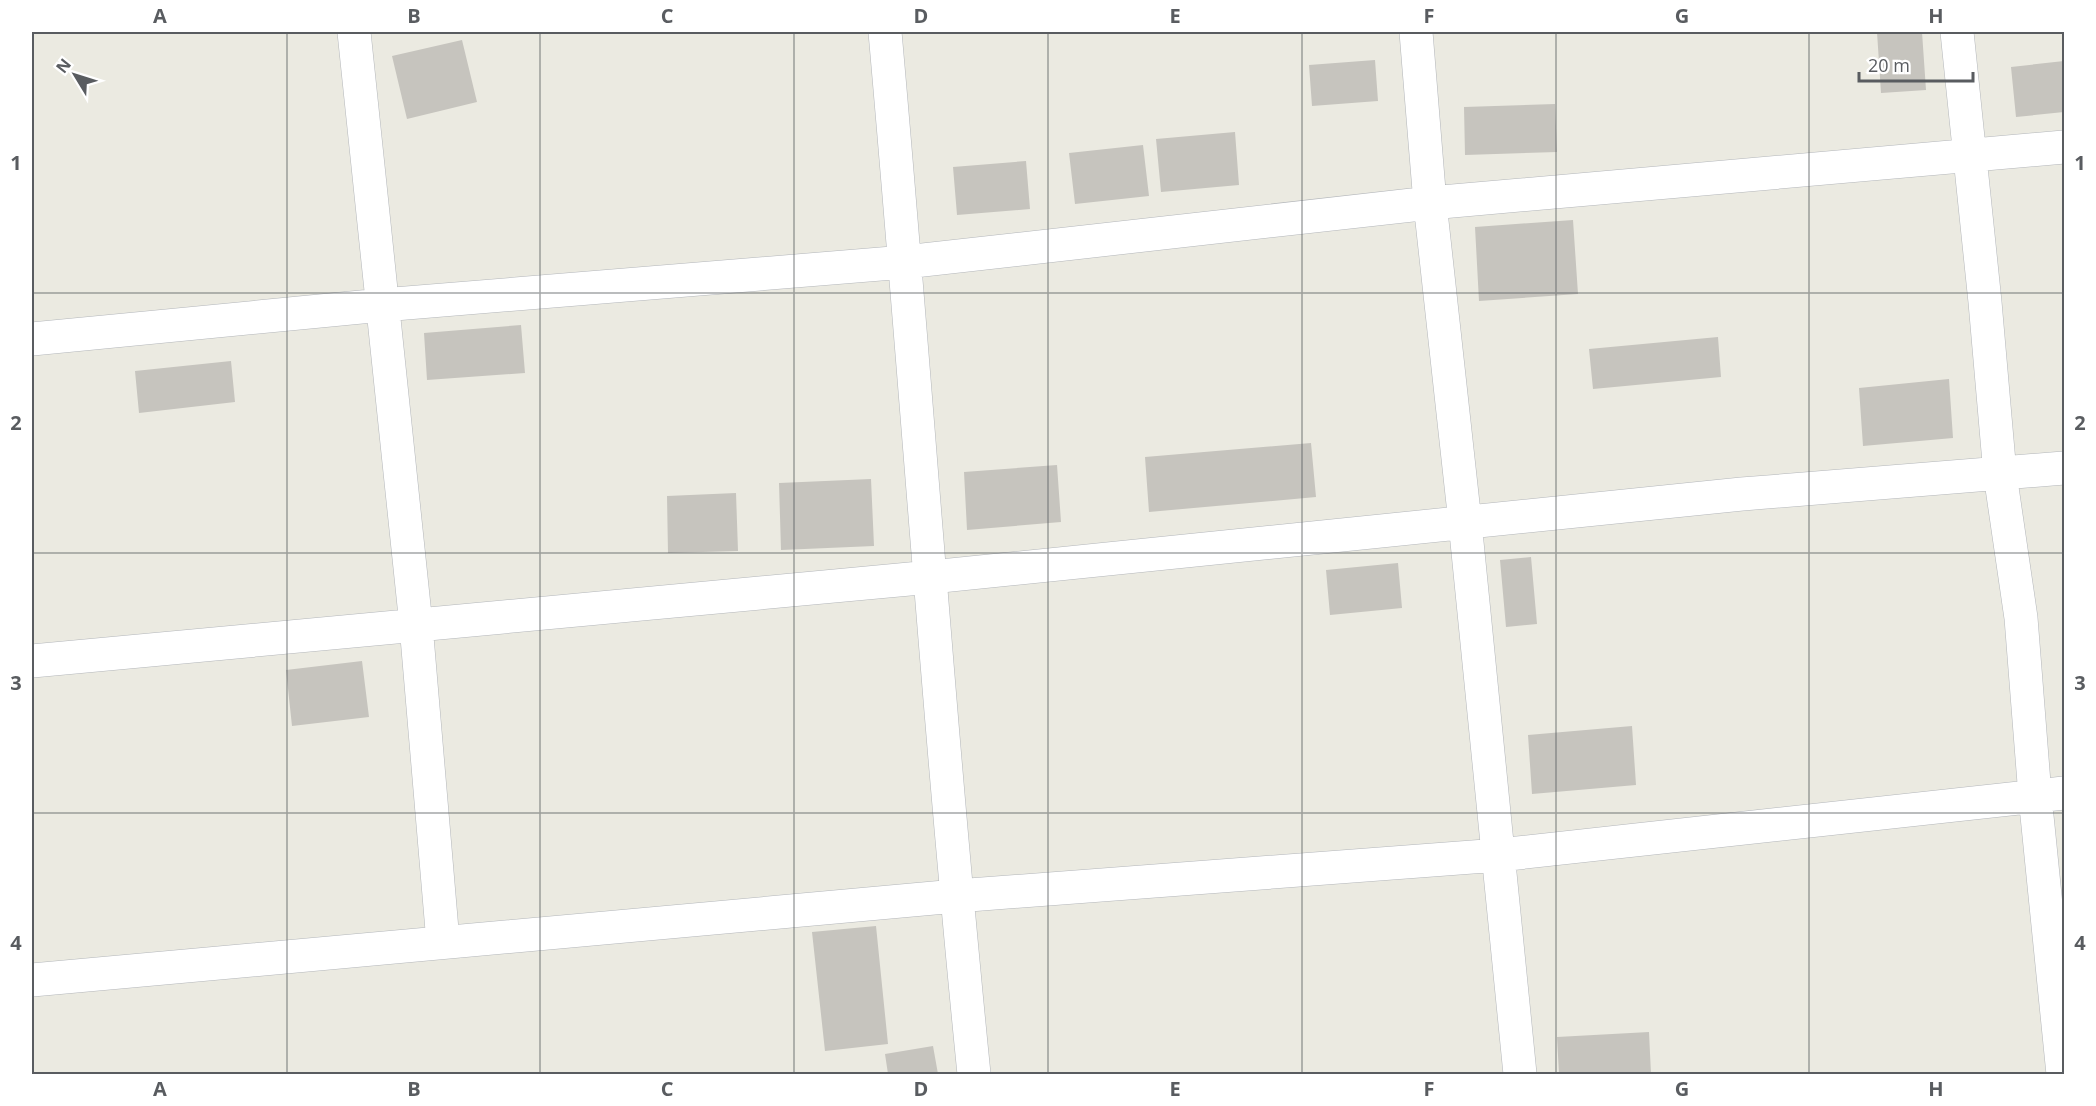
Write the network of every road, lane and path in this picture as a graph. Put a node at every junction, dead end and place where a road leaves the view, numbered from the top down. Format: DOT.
graph roads {
  1 [pos="354,32"];
  2 [pos="885,32"];
  3 [pos="1416,32"];
  4 [pos="1958,32"];
  5 [pos="2064,147"];
  6 [pos="1970,154"];
  7 [pos="1430,203"];
  8 [pos="906,262"];
  9 [pos="382,305"];
  10 [pos="32,339"];
  11 [pos="2064,468"];
  12 [pos="2000,474"];
  13 [pos="1464,522"];
  14 [pos="931,577"];
  15 [pos="416,625"];
  16 [pos="32,661"];
  17 [pos="2050,794"];
  18 [pos="1499,855"];
  19 [pos="956,896"];
  20 [pos="443,942"];
  21 [pos="32,980"];
  22 [pos="974,1074"];
  23 [pos="1520,1074"];
  24 [pos="2063,1074"];
  1 -- 9 [label="street"];
  2 -- 8 [label="street"];
  3 -- 7 [label="street"];
  4 -- 6 [label="street"];
  5 -- 6 [label="street"];
  6 -- 7 [label="street"];
  6 -- 12 [label="street"];
  7 -- 8 [label="street"];
  7 -- 13 [label="street"];
  8 -- 9 [label="street"];
  8 -- 14 [label="street"];
  9 -- 10 [label="street"];
  9 -- 15 [label="street"];
  11 -- 12 [label="street"];
  12 -- 13 [label="street"];
  12 -- 17 [label="street"];
  13 -- 14 [label="street"];
  13 -- 18 [label="street"];
  14 -- 15 [label="street"];
  14 -- 19 [label="street"];
  15 -- 16 [label="street"];
  15 -- 20 [label="street"];
  17 -- 18 [label="street"];
  17 -- 24 [label="street"];
  18 -- 19 [label="street"];
  18 -- 23 [label="street"];
  19 -- 20 [label="street"];
  19 -- 22 [label="street"];
  20 -- 21 [label="street"];
}
